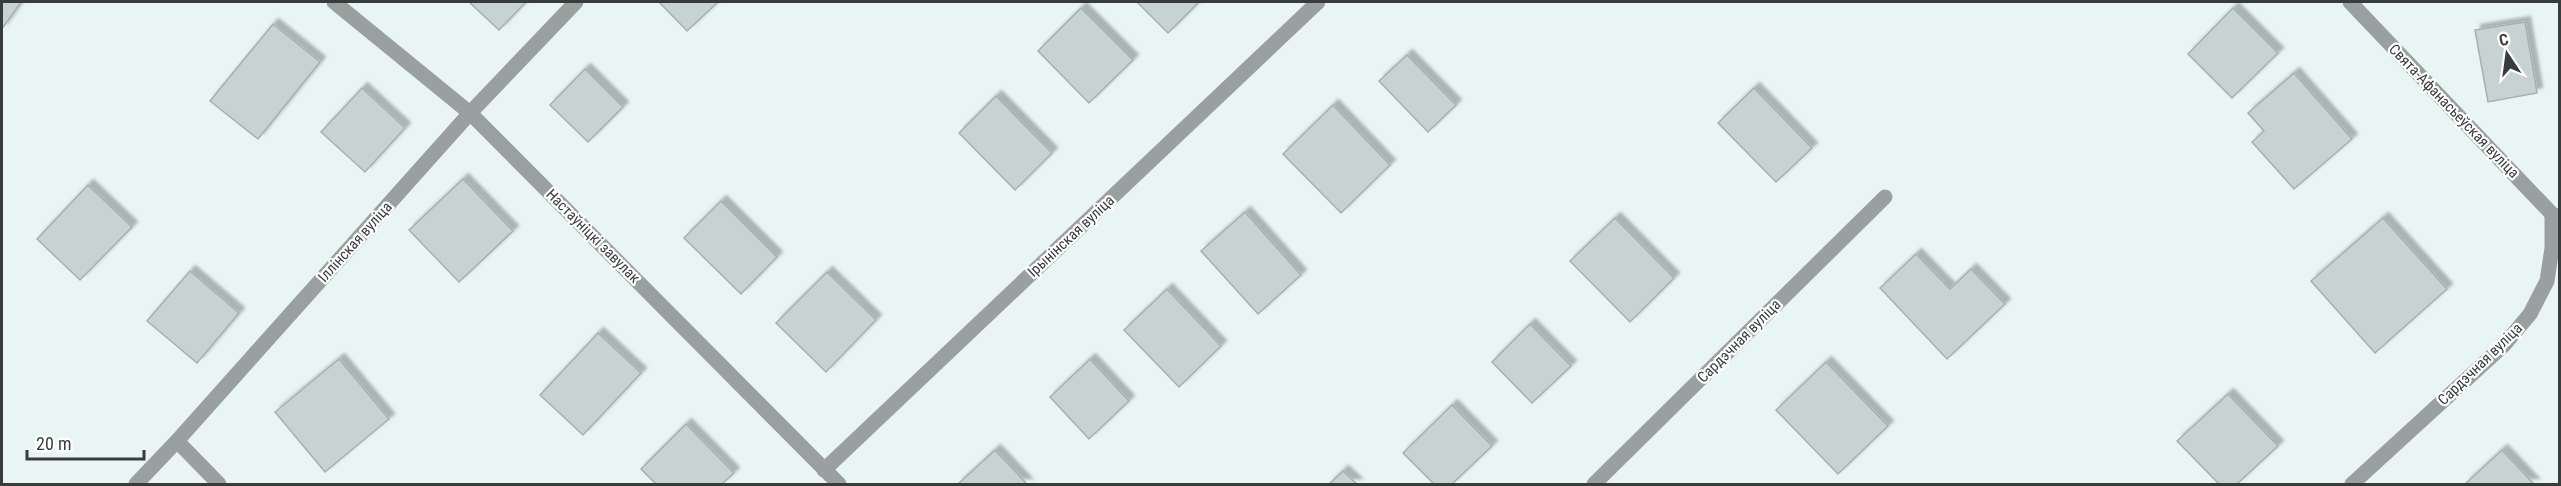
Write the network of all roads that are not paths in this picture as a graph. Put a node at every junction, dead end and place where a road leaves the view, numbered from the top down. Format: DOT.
graph roads {
  1 [pos="334,2"];
  2 [pos="576,2"];
  3 [pos="1318,2"];
  4 [pos="2350,2"];
  5 [pos="470,112"];
  6 [pos="1885,197"];
  7 [pos="2556,216"];
  8 [pos="177,441"];
  9 [pos="824,470"];
  10 [pos="136,484"];
  11 [pos="219,484"];
  12 [pos="839,484"];
  13 [pos="1594,484"];
  14 [pos="2352,484"];
  1 -- 5 [label="street, Настаўніцкі завулак"];
  2 -- 5 [label="street, Іллінская вуліца"];
  3 -- 9 [label="street, Ірынінская вуліца"];
  4 -- 7 [label="street, Свята-Афанасьеўская вуліца"];
  5 -- 8 [label="street, Іллінская вуліца"];
  5 -- 9 [label="street, Настаўніцкі завулак"];
  6 -- 13 [label="street, Сардэчная вуліца"];
  7 -- 14 [label="street, Сардэчная вуліца"];
  8 -- 10 [label="street, Іллінская вуліца"];
  8 -- 11 [label="street"];
  9 -- 12 [label="street, Настаўніцкі завулак"];
}
